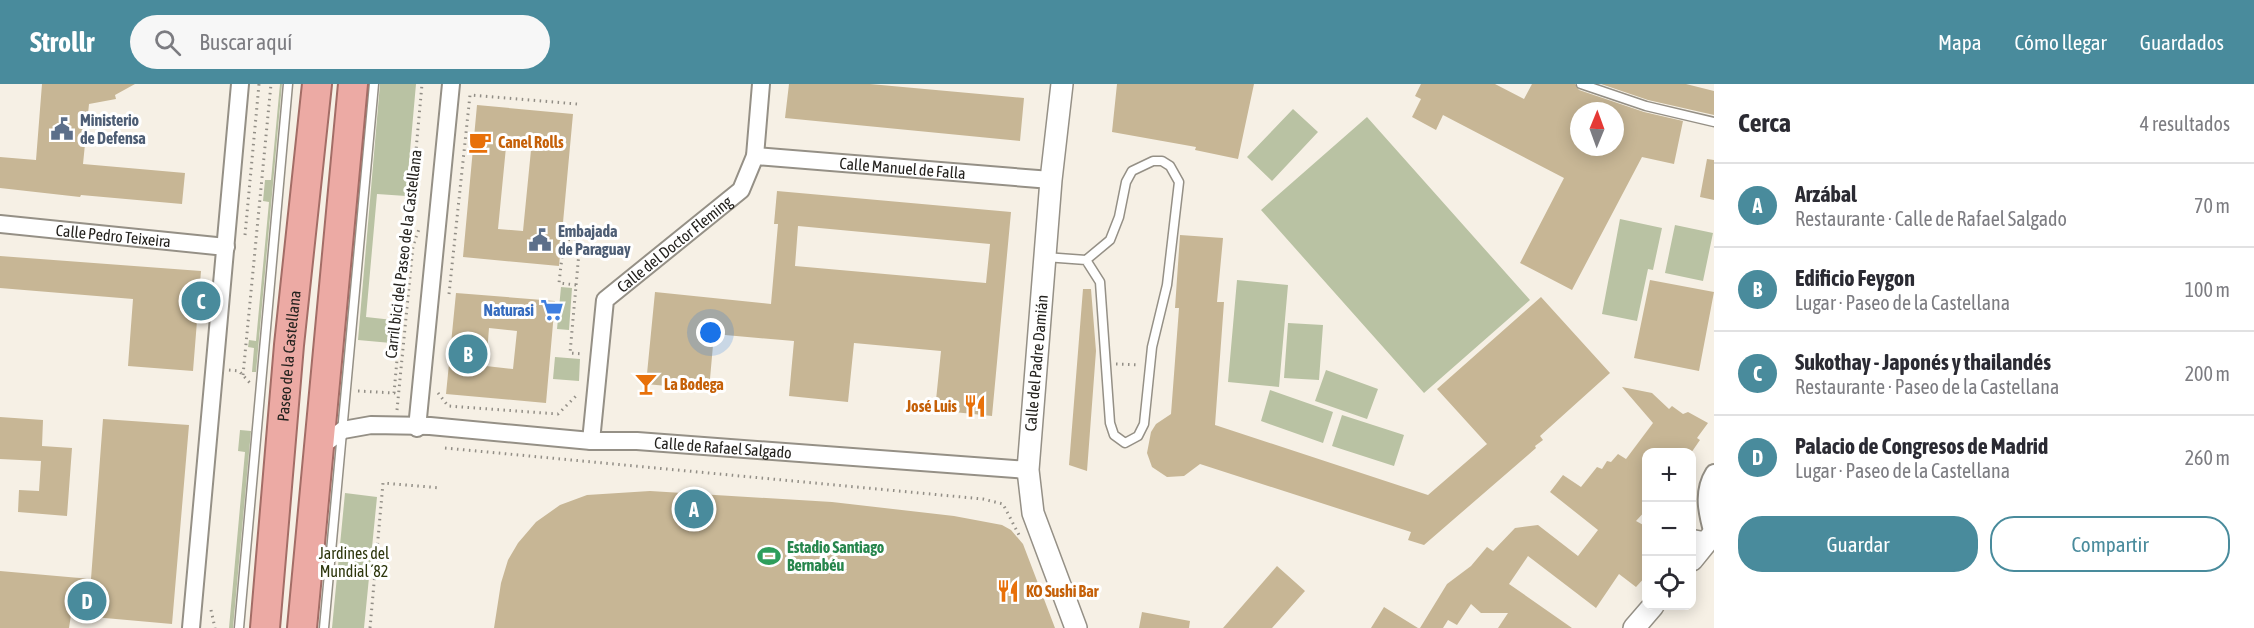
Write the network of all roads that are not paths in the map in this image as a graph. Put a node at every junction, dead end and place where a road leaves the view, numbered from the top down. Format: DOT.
graph roads {
  1 [pos="240,84"];
  2 [pos="288,84"];
  3 [pos="317,84"];
  4 [pos="353,84"];
  5 [pos="374,84"];
  6 [pos="451,84"];
  7 [pos="761,84"];
  8 [pos="1581,84"];
  9 [pos="1061,86"];
  10 [pos="1714,122"];
  11 [pos="755,156"];
  12 [pos="1051,180"];
  13 [pos="0,225"];
  14 [pos="226,248"];
  15 [pos="1045,257"];
  16 [pos="1086,260"];
  17 [pos="417,428"];
  18 [pos="343,430"];
  19 [pos="591,441"];
  20 [pos="320,447"];
  21 [pos="1028,470"];
  22 [pos="1714,473"];
  23 [pos="1707,535"];
  24 [pos="1694,556"];
  25 [pos="1650,610"];
  26 [pos="191,628"];
  27 [pos="239,628"];
  28 [pos="265,628"];
  29 [pos="302,628"];
  30 [pos="324,628"];
  31 [pos="1076,628"];
  32 [pos="1634,628"];
  1 -- 14 [label="street"];
  2 -- 27 [label="lane, Paseo de la Castellana"];
  3 -- 28 [label="highway, Paseo de la Castellana"];
  4 -- 20 [label="highway"];
  5 -- 18 [label="lane"];
  6 -- 17 [label="street"];
  7 -- 11 [label="street, Calle del Doctor Fleming"];
  8 -- 10 [label="lane"];
  9 -- 12 [label="street, Calle del Padre Damián"];
  11 -- 12 [label="street, Calle Manuel de Falla"];
  11 -- 19 [label="street, Calle del Doctor Fleming"];
  12 -- 15 [label="street, Calle del Padre Damián"];
  13 -- 14 [label="street, Calle Pedro Teixeira"];
  14 -- 26 [label="street"];
  15 -- 16 [label="lane"];
  15 -- 21 [label="street, Calle del Padre Damián"];
  16 -- 16 [label="lane"];
  17 -- 18 [label="street"];
  17 -- 19 [label="street, Calle de Rafael Salgado"];
  18 -- 20 [label="street"];
  18 -- 30 [label="lane"];
  19 -- 21 [label="street, Calle de Rafael Salgado"];
  20 -- 29 [label="highway"];
  21 -- 31 [label="street, Calle del Padre Damián"];
  22 -- 23 [label="street"];
  23 -- 24 [label="street"];
  25 -- 32 [label="street"];
}
